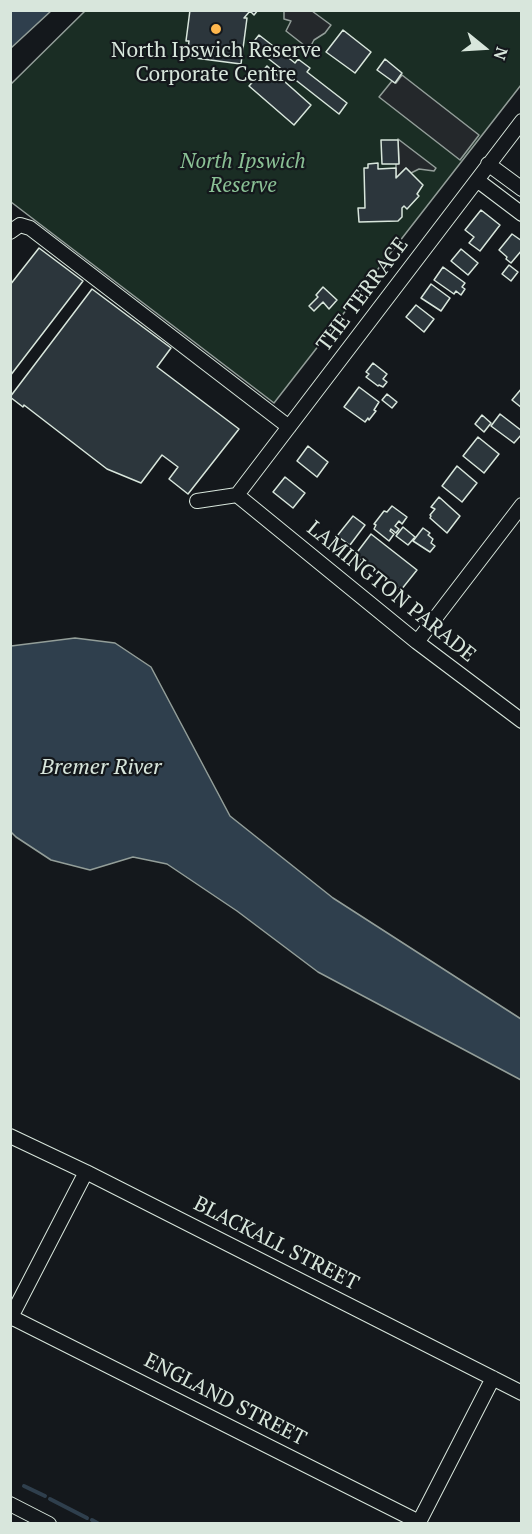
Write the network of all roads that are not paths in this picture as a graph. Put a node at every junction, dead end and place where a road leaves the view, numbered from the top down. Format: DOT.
graph roads {
  1 [pos="522,121"];
  2 [pos="489,164"];
  3 [pos="477,180"];
  4 [pos="518,186"];
  5 [pos="503,200"];
  6 [pos="522,214"];
  7 [pos="10,232"];
  8 [pos="289,427"];
  9 [pos="237,495"];
  10 [pos="197,501"];
  11 [pos="522,505"];
  12 [pos="417,642"];
  13 [pos="522,721"];
  14 [pos="10,1136"];
  15 [pos="86,1172"];
  16 [pos="11,1318"];
  17 [pos="492,1378"];
  18 [pos="522,1393"];
  19 [pos="10,1504"];
  20 [pos="419,1523"];
  21 [pos="49,1524"];
  1 -- 2 [label="street, THE TERRACE"];
  2 -- 3 [label="street, THE TERRACE"];
  2 -- 4 [label="street"];
  3 -- 5 [label="street"];
  3 -- 8 [label="street, THE TERRACE"];
  4 -- 5 [label="street"];
  5 -- 6 [label="street"];
  7 -- 8 [label="street"];
  8 -- 9 [label="street, THE TERRACE"];
  9 -- 10 [label="street"];
  9 -- 12 [label="street, LAMINGTON PARADE"];
  11 -- 12 [label="street"];
  12 -- 13 [label="street, LAMINGTON PARADE"];
  14 -- 15 [label="street, BLACKALL STREET"];
  15 -- 16 [label="street"];
  15 -- 17 [label="street, BLACKALL STREET"];
  16 -- 20 [label="street, ENGLAND STREET"];
  17 -- 18 [label="street, BLACKALL STREET"];
  17 -- 20 [label="street"];
  19 -- 21 [label="street"];
}
